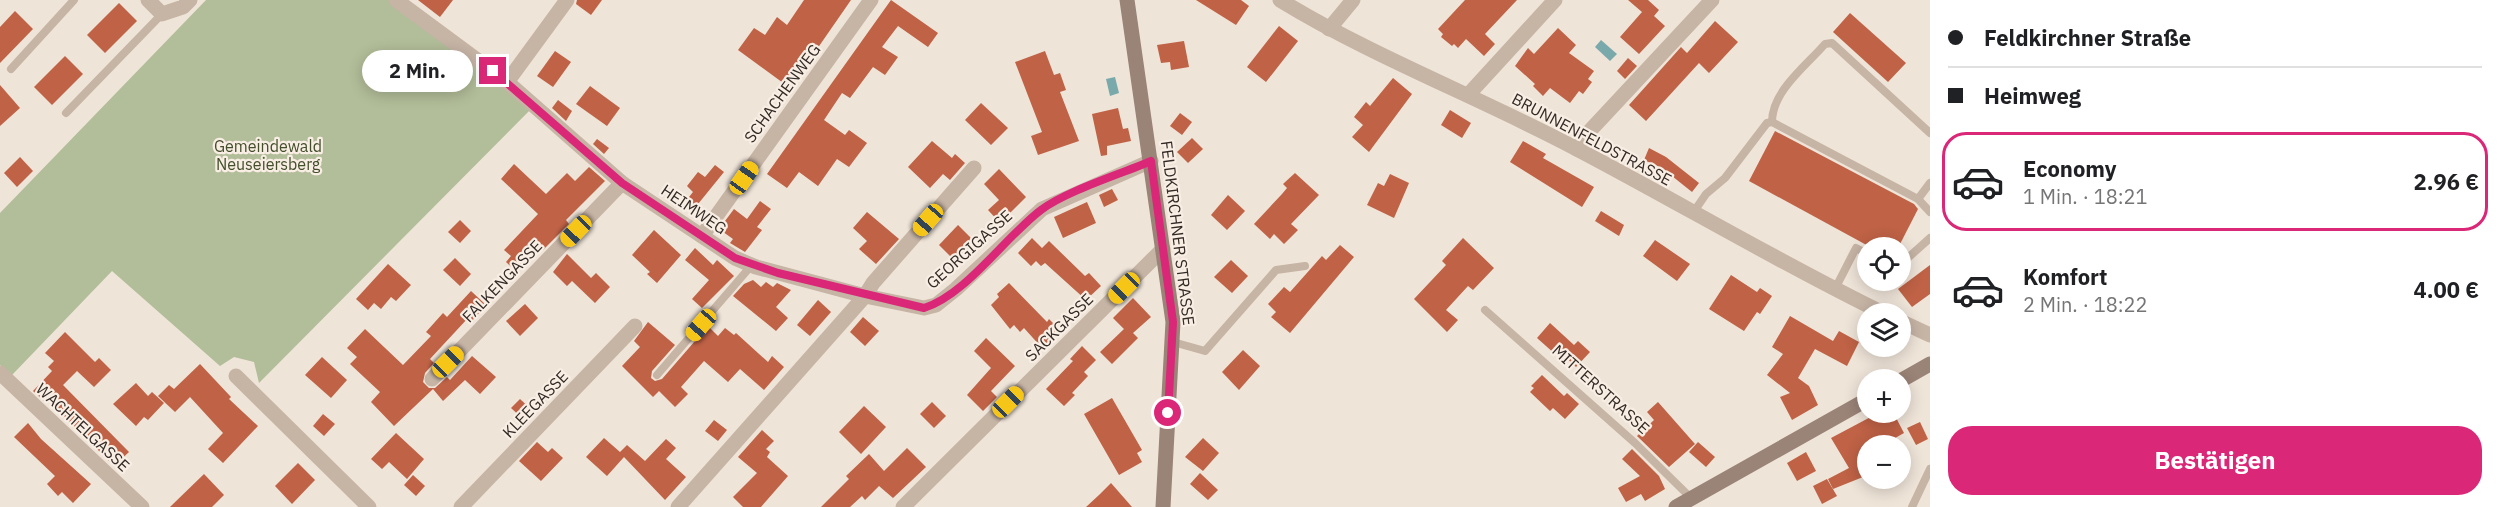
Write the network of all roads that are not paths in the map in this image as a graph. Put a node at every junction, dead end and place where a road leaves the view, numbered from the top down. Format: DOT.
graph roads {
  1 [pos="74,0"];
  2 [pos="148,0"];
  3 [pos="190,0"];
  4 [pos="567,0"];
  5 [pos="871,0"];
  6 [pos="1127,0"];
  7 [pos="1280,0"];
  8 [pos="1353,0"];
  9 [pos="1555,0"];
  10 [pos="1712,0"];
  11 [pos="398,1"];
  12 [pos="162,14"];
  13 [pos="1329,29"];
  14 [pos="11,69"];
  15 [pos="507,82"];
  16 [pos="1468,95"];
  17 [pos="66,114"];
  18 [pos="1772,122"];
  19 [pos="1930,133"];
  20 [pos="1577,149"];
  21 [pos="1151,161"];
  22 [pos="974,168"];
  23 [pos="622,183"];
  24 [pos="1930,183"];
  25 [pos="1918,199"];
  26 [pos="1930,212"];
  27 [pos="1693,213"];
  28 [pos="702,236"];
  29 [pos="1930,238"];
  30 [pos="1857,248"];
  31 [pos="1163,249"];
  32 [pos="1911,255"];
  33 [pos="751,266"];
  34 [pos="1305,266"];
  35 [pos="1835,289"];
  36 [pos="865,296"];
  37 [pos="1863,303"];
  38 [pos="1485,310"];
  39 [pos="635,326"];
  40 [pos="1911,326"];
  41 [pos="1930,335"];
  42 [pos="1173,342"];
  43 [pos="1930,364"];
  44 [pos="657,375"];
  45 [pos="1911,375"];
  46 [pos="236,376"];
  47 [pos="432,379"];
  48 [pos="3,383"];
  49 [pos="1857,405"];
  50 [pos="1930,469"];
  51 [pos="1691,498"];
  52 [pos="142,507"];
  53 [pos="369,507"];
  54 [pos="461,507"];
  55 [pos="678,507"];
  56 [pos="903,507"];
  57 [pos="1163,507"];
  58 [pos="1676,507"];
  59 [pos="1912,507"];
  1 -- 14 [label="lane"];
  2 -- 12 [label="street"];
  3 -- 12 [label="street"];
  4 -- 15 [label="street"];
  5 -- 28 [label="street, SCHACHENWEG"];
  6 -- 21 [label="street, FELDKIRCHNER STRASSE"];
  7 -- 13 [label="street, BRUNNENFELDSTRASSE"];
  8 -- 13 [label="street"];
  9 -- 16 [label="street"];
  10 -- 20 [label="street"];
  11 -- 15 [label="street, HEIMWEG"];
  12 -- 17 [label="lane"];
  13 -- 16 [label="street, BRUNNENFELDSTRASSE"];
  15 -- 23 [label="street, HEIMWEG"];
  16 -- 20 [label="street, BRUNNENFELDSTRASSE"];
  18 -- 19 [label="lane"];
  18 -- 25 [label="lane"];
  18 -- 27 [label="lane"];
  20 -- 27 [label="street, BRUNNENFELDSTRASSE"];
  21 -- 31 [label="street, FELDKIRCHNER STRASSE"];
  21 -- 36 [label="street, GEORGIGASSE"];
  22 -- 36 [label="street"];
  23 -- 28 [label="street, HEIMWEG"];
  23 -- 47 [label="street, FALKENGASSE"];
  24 -- 25 [label="lane"];
  25 -- 26 [label="lane"];
  27 -- 35 [label="street, BRUNNENFELDSTRASSE"];
  28 -- 33 [label="street, HEIMWEG"];
  29 -- 32 [label="lane"];
  30 -- 35 [label="lane"];
  31 -- 42 [label="street, FELDKIRCHNER STRASSE"];
  31 -- 56 [label="street, SACKGASSE"];
  33 -- 36 [label="street, HEIMWEG"];
  33 -- 44 [label="lane"];
  34 -- 42 [label="lane"];
  35 -- 37 [label="street, BRUNNENFELDSTRASSE"];
  36 -- 55 [label="street"];
  38 -- 51 [label="lane, MITTERSTRASSE"];
  39 -- 54 [label="street, KLEEGASSE"];
  40 -- 41 [label="street"];
  42 -- 57 [label="street, FELDKIRCHNER STRASSE"];
  43 -- 45 [label="street"];
  46 -- 53 [label="street"];
  48 -- 52 [label="street, WACHTELGASSE"];
  49 -- 51 [label="street"];
  50 -- 59 [label="lane"];
  51 -- 58 [label="street"];
}
